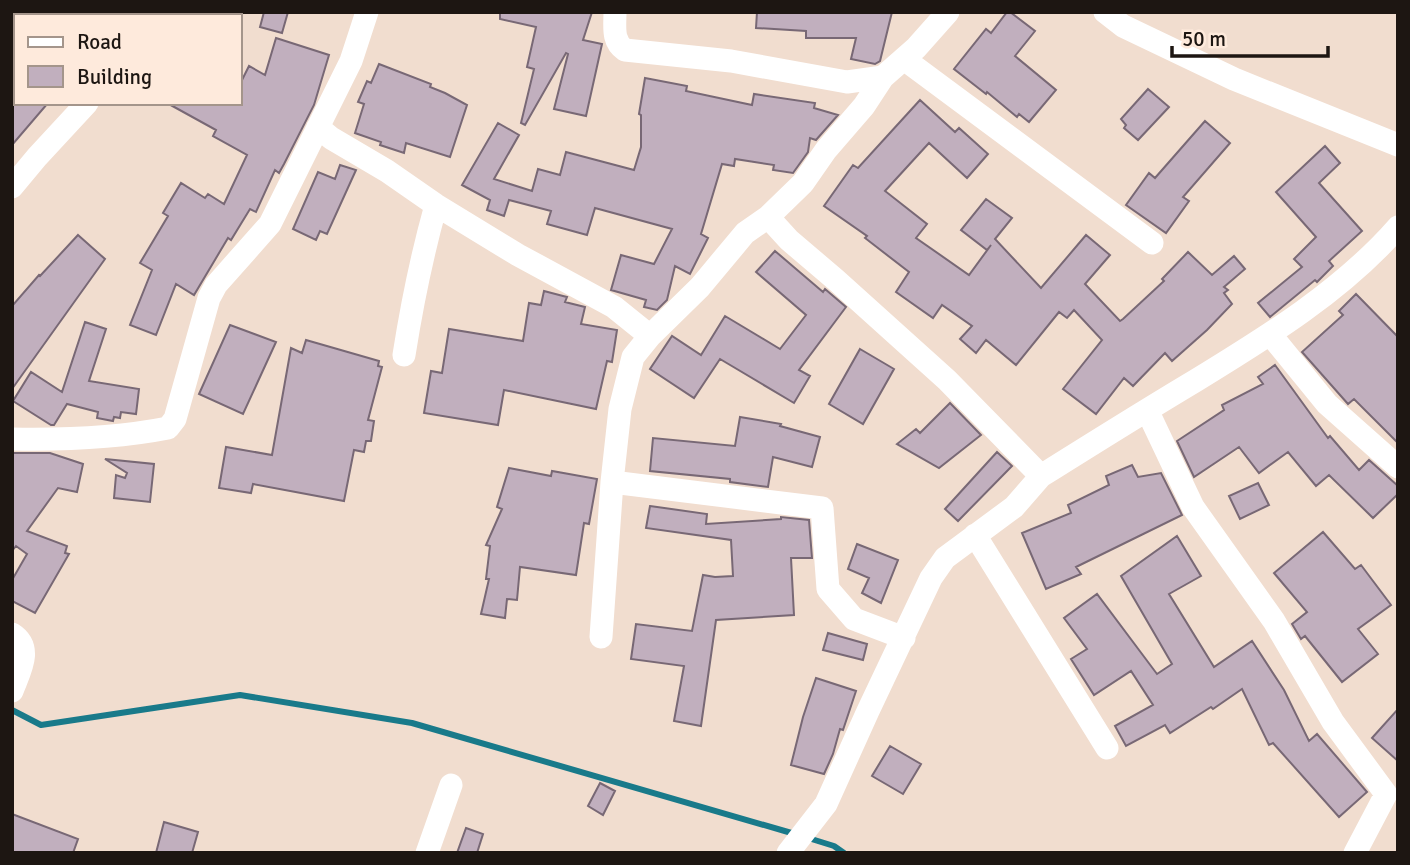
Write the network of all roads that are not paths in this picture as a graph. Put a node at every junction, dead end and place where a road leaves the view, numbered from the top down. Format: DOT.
graph roads {
  1 [pos="367,12"];
  2 [pos="615,12"];
  3 [pos="948,12"];
  4 [pos="1105,12"];
  5 [pos="904,60"];
  6 [pos="883,77"];
  7 [pos="847,82"];
  8 [pos="85,105"];
  9 [pos="864,106"];
  10 [pos="318,127"];
  11 [pos="1398,145"];
  12 [pos="12,187"];
  13 [pos="436,205"];
  14 [pos="768,217"];
  15 [pos="1398,227"];
  16 [pos="1152,243"];
  17 [pos="1270,334"];
  18 [pos="650,336"];
  19 [pos="404,355"];
  20 [pos="1147,410"];
  21 [pos="12,439"];
  22 [pos="1398,467"];
  23 [pos="1041,476"];
  24 [pos="612,482"];
  25 [pos="975,535"];
  26 [pos="12,634"];
  27 [pos="601,637"];
  28 [pos="904,638"];
  29 [pos="12,691"];
  30 [pos="1107,747"];
  31 [pos="451,785"];
  32 [pos="427,853"];
  33 [pos="788,853"];
  34 [pos="1355,853"];
  1 -- 10 [label="street"];
  2 -- 7 [label="street"];
  3 -- 5 [label="street"];
  4 -- 11 [label="street"];
  5 -- 6 [label="street"];
  5 -- 16 [label="street"];
  6 -- 7 [label="street"];
  6 -- 9 [label="street"];
  7 -- 9 [label="street"];
  8 -- 12 [label="street"];
  9 -- 14 [label="street"];
  10 -- 13 [label="street"];
  10 -- 21 [label="street"];
  13 -- 18 [label="street"];
  13 -- 19 [label="street"];
  14 -- 18 [label="street"];
  14 -- 23 [label="street"];
  15 -- 17 [label="street"];
  17 -- 20 [label="street"];
  17 -- 22 [label="street"];
  18 -- 24 [label="street"];
  20 -- 23 [label="street"];
  20 -- 34 [label="street"];
  23 -- 25 [label="street"];
  24 -- 27 [label="street"];
  24 -- 28 [label="street"];
  25 -- 28 [label="street"];
  25 -- 30 [label="street"];
  26 -- 29 [label="street"];
  28 -- 33 [label="street"];
  31 -- 32 [label="street"];
}
